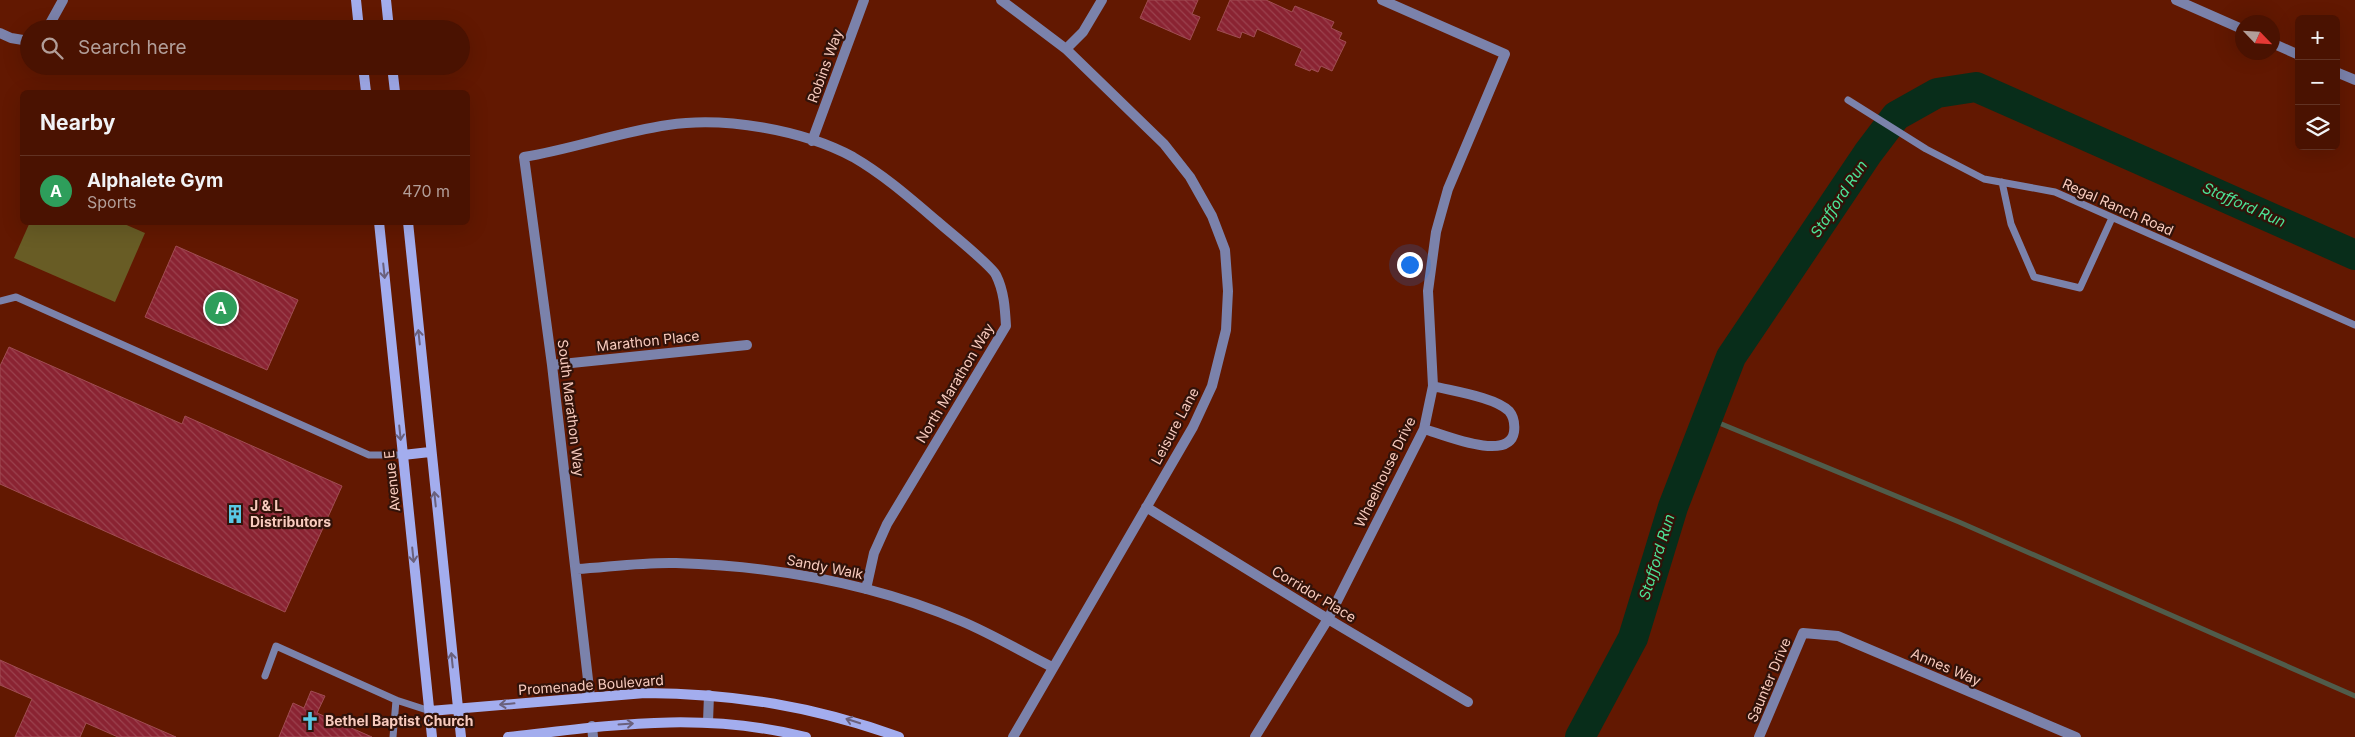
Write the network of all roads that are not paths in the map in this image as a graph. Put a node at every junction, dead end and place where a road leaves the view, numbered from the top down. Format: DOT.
graph roads {
  1 [pos="63,0"];
  2 [pos="356,0"];
  3 [pos="386,0"];
  4 [pos="864,0"];
  5 [pos="1000,0"];
  6 [pos="1102,0"];
  7 [pos="1382,0"];
  8 [pos="2176,0"];
  9 [pos="2206,0"];
  10 [pos="2202,11"];
  11 [pos="52,20"];
  12 [pos="358,20"];
  13 [pos="388,20"];
  14 [pos="2235,26"];
  15 [pos="0,33"];
  16 [pos="20,40"];
  17 [pos="2280,47"];
  18 [pos="1066,49"];
  19 [pos="2295,53"];
  20 [pos="2340,74"];
  21 [pos="364,75"];
  22 [pos="393,75"];
  23 [pos="2355,80"];
  24 [pos="366,90"];
  25 [pos="395,90"];
  26 [pos="1848,100"];
  27 [pos="812,141"];
  28 [pos="559,151"];
  29 [pos="2002,182"];
  30 [pos="2112,218"];
  31 [pos="379,225"];
  32 [pos="408,225"];
  33 [pos="0,301"];
  34 [pos="2355,325"];
  35 [pos="746,345"];
  36 [pos="552,364"];
  37 [pos="1433,386"];
  38 [pos="1424,429"];
  39 [pos="430,452"];
  40 [pos="403,454"];
  41 [pos="1146,507"];
  42 [pos="577,569"];
  43 [pos="866,589"];
  44 [pos="1328,619"];
  45 [pos="1803,633"];
  46 [pos="1052,667"];
  47 [pos="265,676"];
  48 [pos="709,695"];
  49 [pos="590,697"];
  50 [pos="396,700"];
  51 [pos="1468,702"];
  52 [pos="457,709"];
  53 [pos="430,711"];
  54 [pos="708,722"];
  55 [pos="592,726"];
  56 [pos="392,737"];
  57 [pos="432,737"];
  58 [pos="461,737"];
  59 [pos="508,737"];
  60 [pos="593,737"];
  61 [pos="806,737"];
  62 [pos="899,737"];
  63 [pos="1013,737"];
  64 [pos="1255,737"];
  65 [pos="1759,737"];
  66 [pos="2076,737"];
  1 -- 11 [label="street"];
  2 -- 12 [label="street"];
  3 -- 13 [label="street"];
  4 -- 27 [label="street, Robins Way"];
  5 -- 18 [label="street, Leisure Lane"];
  6 -- 18 [label="street"];
  7 -- 37 [label="street, Wheelhouse Drive"];
  8 -- 10 [label="street"];
  9 -- 10 [label="street"];
  10 -- 14 [label="street"];
  15 -- 16 [label="street"];
  17 -- 19 [label="street"];
  18 -- 41 [label="street, Leisure Lane"];
  20 -- 23 [label="street"];
  21 -- 24 [label="street"];
  22 -- 25 [label="street"];
  26 -- 29 [label="lane, Regal Ranch Road"];
  27 -- 28 [label="street, North Marathon Way"];
  27 -- 43 [label="street, North Marathon Way"];
  28 -- 36 [label="street, South Marathon Way"];
  29 -- 30 [label="lane, Regal Ranch Road"];
  29 -- 30 [label="lane"];
  30 -- 34 [label="lane, Regal Ranch Road"];
  31 -- 40 [label="street, Avenue E, one-way"];
  39 -- 32 [label="street, one-way"];
  33 -- 40 [label="lane"];
  35 -- 36 [label="street, Marathon Place"];
  36 -- 42 [label="street, South Marathon Way"];
  37 -- 38 [label="street, Wheelhouse Drive"];
  37 -- 38 [label="street"];
  38 -- 44 [label="street, Wheelhouse Drive"];
  39 -- 40 [label="street"];
  52 -- 39 [label="street, one-way"];
  40 -- 53 [label="street, Avenue E, one-way"];
  41 -- 44 [label="street, Corridor Place"];
  41 -- 46 [label="street, Leisure Lane"];
  42 -- 43 [label="street, Sandy Walk"];
  42 -- 49 [label="street, South Marathon Way"];
  43 -- 46 [label="street, Sandy Walk"];
  44 -- 51 [label="street, Corridor Place"];
  44 -- 64 [label="street, Wheelhouse Drive"];
  45 -- 65 [label="street, Saunter Drive"];
  45 -- 66 [label="street, Annes Way"];
  46 -- 63 [label="street, Leisure Lane"];
  47 -- 50 [label="lane"];
  48 -- 49 [label="street, Promenade Boulevard"];
  48 -- 54 [label="street"];
  62 -- 48 [label="street, Promenade Boulevard, one-way"];
  49 -- 52 [label="street, Promenade Boulevard, one-way"];
  50 -- 53 [label="lane"];
  50 -- 56 [label="lane"];
  52 -- 53 [label="street, Promenade Boulevard"];
  52 -- 58 [label="street"];
  53 -- 57 [label="street, Avenue E"];
  55 -- 54 [label="street, one-way"];
  54 -- 61 [label="street"];
  55 -- 59 [label="street"];
  55 -- 60 [label="street"];
}
